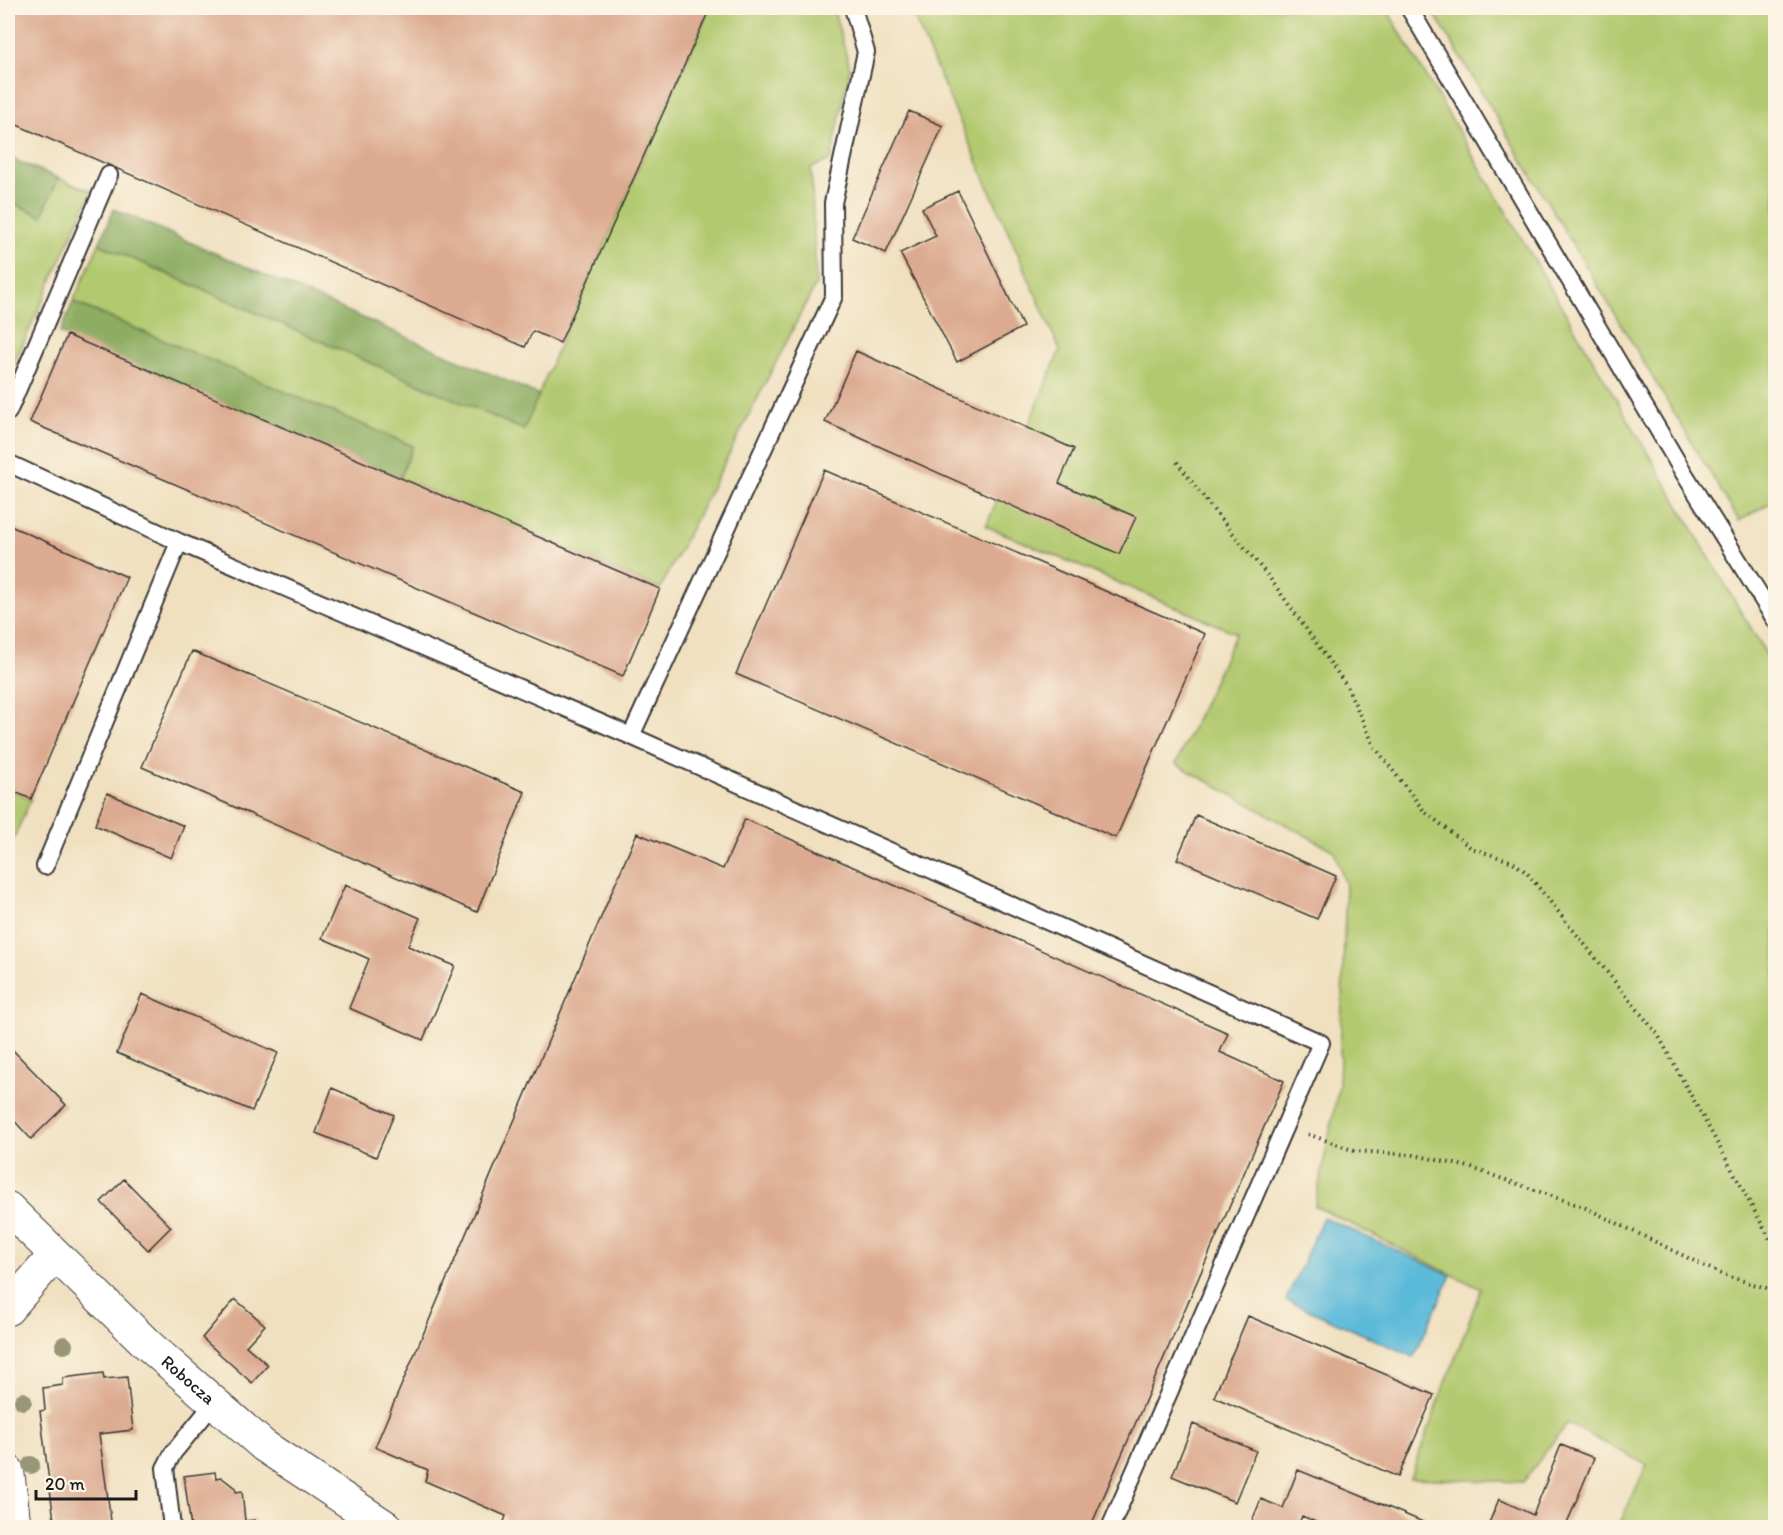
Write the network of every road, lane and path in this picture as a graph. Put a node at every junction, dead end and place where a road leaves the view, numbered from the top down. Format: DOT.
graph roads {
  1 [pos="853,8"];
  2 [pos="1409,8"];
  3 [pos="109,175"];
  4 [pos="8,412"];
  5 [pos="1177,462"];
  6 [pos="8,463"];
  7 [pos="179,542"];
  8 [pos="1776,621"];
  9 [pos="631,736"];
  10 [pos="45,866"];
  11 [pos="1285,1126"];
  12 [pos="8,1208"];
  13 [pos="1776,1250"];
  14 [pos="54,1256"];
  15 [pos="1776,1291"];
  16 [pos="8,1309"];
  17 [pos="215,1402"];
  18 [pos="8,1472"];
  19 [pos="15,1527"];
  20 [pos="172,1527"];
  21 [pos="388,1527"];
  22 [pos="1110,1527"];
  1 -- 9 [label="lane"];
  2 -- 8 [label="lane"];
  3 -- 4 [label="lane"];
  5 -- 13 [label="path"];
  6 -- 7 [label="lane"];
  7 -- 9 [label="lane"];
  7 -- 10 [label="lane"];
  9 -- 11 [label="lane"];
  11 -- 15 [label="path"];
  11 -- 22 [label="lane"];
  12 -- 14 [label="street, Robocza"];
  14 -- 16 [label="street"];
  14 -- 17 [label="street, Robocza"];
  17 -- 20 [label="lane"];
  17 -- 21 [label="street, Robocza"];
  18 -- 19 [label="street"];
}
